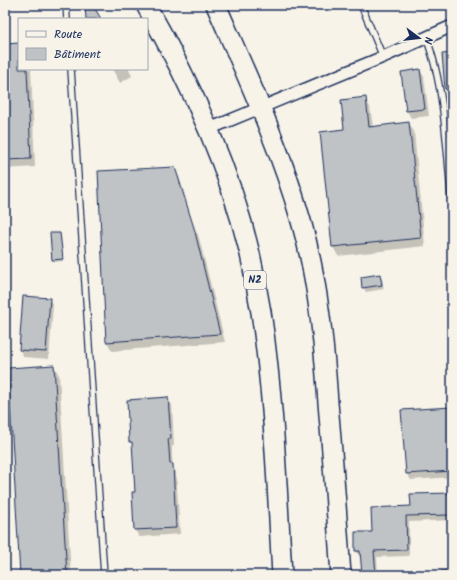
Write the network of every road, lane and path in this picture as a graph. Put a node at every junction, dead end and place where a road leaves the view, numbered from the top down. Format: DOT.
graph roads {
  1 [pos="66,5"];
  2 [pos="146,5"];
  3 [pos="216,5"];
  4 [pos="361,5"];
  5 [pos="67,18"];
  6 [pos="452,26"];
  7 [pos="426,37"];
  8 [pos="383,57"];
  9 [pos="70,70"];
  10 [pos="260,107"];
  11 [pos="209,129"];
  12 [pos="452,207"];
  13 [pos="452,572"];
  14 [pos="104,575"];
  15 [pos="282,575"];
  16 [pos="341,575"];
  17 [pos="441,575"];
  1 -- 5 [label="lane"];
  2 -- 11 [label="highway, N2"];
  3 -- 10 [label="highway"];
  4 -- 8 [label="lane"];
  6 -- 7 [label="street"];
  7 -- 8 [label="street"];
  7 -- 12 [label="lane"];
  8 -- 10 [label="street"];
  9 -- 14 [label="lane"];
  10 -- 11 [label="street"];
  10 -- 16 [label="highway"];
  11 -- 15 [label="highway, N2"];
  13 -- 17 [label="lane"];
}
